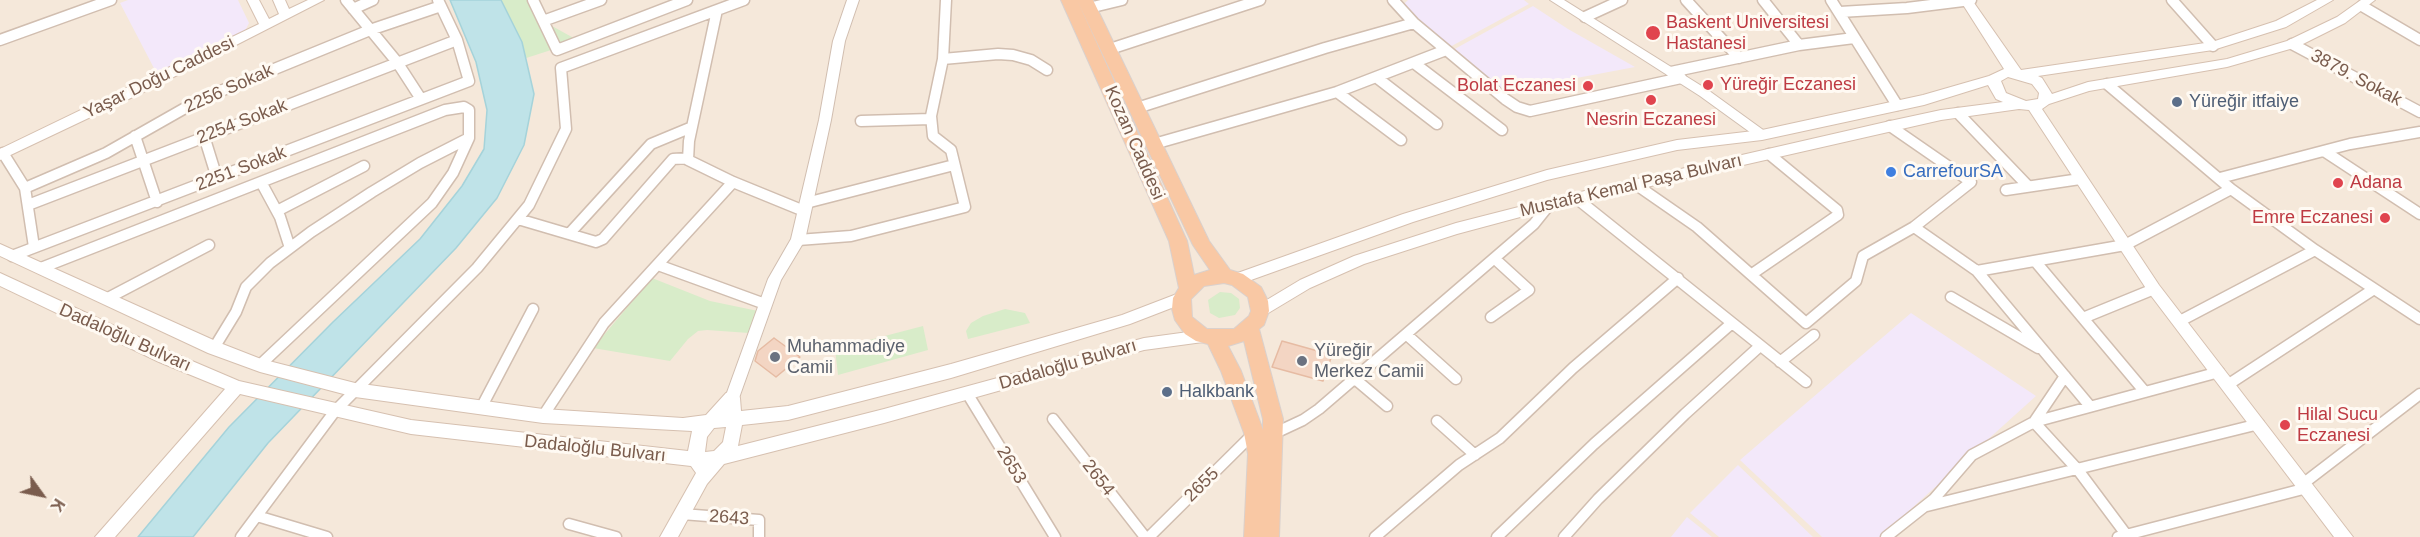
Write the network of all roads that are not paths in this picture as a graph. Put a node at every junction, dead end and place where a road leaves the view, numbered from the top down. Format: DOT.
graph roads {
  1 [pos="111,0"];
  2 [pos="254,0"];
  3 [pos="279,0"];
  4 [pos="318,0"];
  5 [pos="346,0"];
  6 [pos="373,0"];
  7 [pos="533,0"];
  8 [pos="601,0"];
  9 [pos="687,0"];
  10 [pos="744,0"];
  11 [pos="853,0"];
  12 [pos="946,0"];
  13 [pos="1069,0"];
  14 [pos="1122,0"];
  15 [pos="1260,0"];
  16 [pos="1556,0"];
  17 [pos="1622,0"];
  18 [pos="1686,0"];
  19 [pos="1763,0"];
  20 [pos="1831,0"];
  21 [pos="1894,0"];
  22 [pos="1968,0"];
  23 [pos="2172,0"];
  24 [pos="2327,0"];
  25 [pos="1393,1"];
  26 [pos="439,3"];
  27 [pos="2365,3"];
  28 [pos="1087,4"];
  29 [pos="353,9"];
  30 [pos="1900,9"];
  31 [pos="717,10"];
  32 [pos="1840,12"];
  33 [pos="286,16"];
  34 [pos="1585,17"];
  35 [pos="543,21"];
  36 [pos="1414,23"];
  37 [pos="266,26"];
  38 [pos="370,30"];
  39 [pos="1854,38"];
  40 [pos="2420,39"];
  41 [pos="0,40"];
  42 [pos="457,40"];
  43 [pos="2292,44"];
  44 [pos="1799,45"];
  45 [pos="2213,46"];
  46 [pos="1110,49"];
  47 [pos="1446,50"];
  48 [pos="1739,58"];
  49 [pos="942,59"];
  50 [pos="397,62"];
  51 [pos="1414,63"];
  52 [pos="1047,70"];
  53 [pos="2018,73"];
  54 [pos="1676,75"];
  55 [pos="1376,77"];
  56 [pos="1994,79"];
  57 [pos="2108,84"];
  58 [pos="1337,92"];
  59 [pos="421,99"];
  60 [pos="2039,104"];
  61 [pos="1897,105"];
  62 [pos="2017,105"];
  63 [pos="1137,108"];
  64 [pos="2420,112"];
  65 [pos="1958,113"];
  66 [pos="931,119"];
  67 [pos="861,121"];
  68 [pos="1437,124"];
  69 [pos="1890,126"];
  70 [pos="692,127"];
  71 [pos="1502,130"];
  72 [pos="2420,132"];
  73 [pos="1762,135"];
  74 [pos="135,136"];
  75 [pos="204,136"];
  76 [pos="469,138"];
  77 [pos="1401,140"];
  78 [pos="1154,144"];
  79 [pos="2324,151"];
  80 [pos="2,154"];
  81 [pos="1769,154"];
  82 [pos="688,158"];
  83 [pos="143,160"];
  84 [pos="954,165"];
  85 [pos="364,166"];
  86 [pos="217,178"];
  87 [pos="2220,178"];
  88 [pos="2080,179"];
  89 [pos="261,182"];
  90 [pos="733,182"];
  91 [pos="1635,184"];
  92 [pos="2027,185"];
  93 [pos="25,188"];
  94 [pos="2231,189"];
  95 [pos="2006,190"];
  96 [pos="1576,198"];
  97 [pos="157,202"];
  98 [pos="1550,204"];
  99 [pos="28,205"];
  100 [pos="805,207"];
  101 [pos="277,211"];
  102 [pos="2420,214"];
  103 [pos="518,219"];
  104 [pos="1914,226"];
  105 [pos="569,234"];
  106 [pos="798,240"];
  107 [pos="209,245"];
  108 [pos="2125,245"];
  109 [pos="34,247"];
  110 [pos="290,248"];
  111 [pos="2315,250"];
  112 [pos="6,253"];
  113 [pos="1495,259"];
  114 [pos="2035,261"];
  115 [pos="658,265"];
  116 [pos="41,268"];
  117 [pos="1977,272"];
  118 [pos="1752,274"];
  119 [pos="1230,277"];
  120 [pos="1678,278"];
  121 [pos="1,280"];
  122 [pos="2154,289"];
  123 [pos="2374,289"];
  124 [pos="1185,294"];
  125 [pos="1951,297"];
  126 [pos="108,298"];
  127 [pos="765,304"];
  128 [pos="533,309"];
  129 [pos="1260,311"];
  130 [pos="1491,317"];
  131 [pos="2083,318"];
  132 [pos="2420,319"];
  133 [pos="2180,321"];
  134 [pos="1732,323"];
  135 [pos="1250,329"];
  136 [pos="1407,335"];
  137 [pos="1814,335"];
  138 [pos="1209,337"];
  139 [pos="1760,346"];
  140 [pos="214,348"];
  141 [pos="2046,353"];
  142 [pos="1780,362"];
  143 [pos="268,367"];
  144 [pos="2065,376"];
  145 [pos="2224,378"];
  146 [pos="1355,379"];
  147 [pos="1456,379"];
  148 [pos="1806,382"];
  149 [pos="348,387"];
  150 [pos="243,388"];
  151 [pos="2145,392"];
  152 [pos="967,393"];
  153 [pos="2420,394"];
  154 [pos="732,398"];
  155 [pos="2089,405"];
  156 [pos="1387,406"];
  157 [pos="481,408"];
  158 [pos="328,409"];
  159 [pos="543,416"];
  160 [pos="1053,418"];
  161 [pos="734,419"];
  162 [pos="1437,421"];
  163 [pos="710,422"];
  164 [pos="2034,422"];
  165 [pos="2259,424"];
  166 [pos="1263,433"];
  167 [pos="1474,455"];
  168 [pos="719,458"];
  169 [pos="699,460"];
  170 [pos="2078,470"];
  171 [pos="701,479"];
  172 [pos="2305,486"];
  173 [pos="1923,507"];
  174 [pos="682,514"];
  175 [pos="257,516"];
  176 [pos="569,524"];
  177 [pos="2124,536"];
  178 [pos="104,537"];
  179 [pos="241,537"];
  180 [pos="327,537"];
  181 [pos="616,537"];
  182 [pos="669,537"];
  183 [pos="759,537"];
  184 [pos="1055,537"];
  185 [pos="1147,537"];
  186 [pos="1254,537"];
  187 [pos="1269,537"];
  188 [pos="1375,537"];
  189 [pos="1497,537"];
  190 [pos="1564,537"];
  191 [pos="1886,537"];
  192 [pos="2344,537"];
  1 -- 41 [label="street"];
  2 -- 37 [label="main road"];
  3 -- 33 [label="main road"];
  4 -- 33 [label="main road, Yaşar Doğu Caddesi"];
  5 -- 29 [label="street"];
  6 -- 29 [label="street"];
  7 -- 35 [label="street"];
  8 -- 35 [label="street"];
  9 -- 35 [label="street"];
  10 -- 31 [label="street"];
  11 -- 100 [label="street"];
  12 -- 49 [label="street"];
  13 -- 124 [label="highway, Kozan Caddesi"];
  14 -- 28 [label="street"];
  15 -- 46 [label="street"];
  16 -- 34 [label="street"];
  17 -- 34 [label="street"];
  18 -- 48 [label="street"];
  19 -- 44 [label="street"];
  20 -- 32 [label="street"];
  21 -- 30 [label="street"];
  22 -- 30 [label="street"];
  22 -- 53 [label="main road"];
  23 -- 45 [label="street"];
  24 -- 45 [label="main road"];
  25 -- 36 [label="street"];
  26 -- 38 [label="street, 2256 Sokak"];
  26 -- 42 [label="street"];
  27 -- 40 [label="street"];
  27 -- 43 [label="main road"];
  28 -- 46 [label="highway, Kozan Caddesi"];
  29 -- 38 [label="street"];
  30 -- 32 [label="street"];
  31 -- 70 [label="street"];
  31 -- 103 [label="street"];
  32 -- 39 [label="street"];
  33 -- 37 [label="main road, Yaşar Doğu Caddesi"];
  34 -- 54 [label="street"];
  36 -- 47 [label="street"];
  36 -- 63 [label="street"];
  37 -- 80 [label="main road, Yaşar Doğu Caddesi"];
  38 -- 50 [label="street"];
  38 -- 74 [label="street, 2256 Sokak"];
  39 -- 44 [label="street"];
  39 -- 61 [label="street"];
  42 -- 50 [label="street, 2254 Sokak"];
  42 -- 59 [label="street, 2251 Sokak"];
  43 -- 57 [label="main road"];
  43 -- 64 [label="street, 3879. Sokak"];
  44 -- 48 [label="street"];
  45 -- 53 [label="main road"];
  46 -- 63 [label="highway, Kozan Caddesi"];
  47 -- 51 [label="street"];
  47 -- 54 [label="street"];
  48 -- 54 [label="street"];
  49 -- 52 [label="street"];
  49 -- 66 [label="street"];
  50 -- 59 [label="street"];
  50 -- 75 [label="street, 2254 Sokak"];
  51 -- 55 [label="street"];
  51 -- 71 [label="street"];
  53 -- 56 [label="main road, Mustafa Kemal Paşa Bulvarı"];
  53 -- 60 [label="main road"];
  54 -- 73 [label="street"];
  55 -- 58 [label="street"];
  55 -- 68 [label="street"];
  56 -- 61 [label="main road, Mustafa Kemal Paşa Bulvarı"];
  56 -- 62 [label="main road"];
  57 -- 60 [label="main road"];
  57 -- 87 [label="street"];
  58 -- 77 [label="street"];
  58 -- 78 [label="street"];
  59 -- 86 [label="street, 2251 Sokak"];
  60 -- 62 [label="main road, Mustafa Kemal Paşa Bulvarı"];
  60 -- 88 [label="main road"];
  61 -- 73 [label="main road, Mustafa Kemal Paşa Bulvarı"];
  62 -- 65 [label="main road, Mustafa Kemal Paşa Bulvarı"];
  63 -- 78 [label="highway, Kozan Caddesi"];
  65 -- 69 [label="main road, Mustafa Kemal Paşa Bulvarı"];
  65 -- 92 [label="street"];
  66 -- 67 [label="street"];
  66 -- 84 [label="street"];
  69 -- 81 [label="main road, Mustafa Kemal Paşa Bulvarı"];
  69 -- 104 [label="street"];
  70 -- 82 [label="street"];
  70 -- 105 [label="street"];
  72 -- 79 [label="street"];
  73 -- 119 [label="main road, Mustafa Kemal Paşa Bulvarı"];
  74 -- 83 [label="street"];
  74 -- 93 [label="street, 2256 Sokak"];
  75 -- 83 [label="street, 2254 Sokak"];
  75 -- 86 [label="street"];
  76 -- 89 [label="street"];
  76 -- 110 [label="street"];
  76 -- 143 [label="street"];
  78 -- 119 [label="highway, Kozan Caddesi"];
  79 -- 87 [label="street"];
  79 -- 102 [label="street"];
  80 -- 93 [label="street"];
  81 -- 91 [label="main road, Mustafa Kemal Paşa Bulvarı"];
  81 -- 118 [label="street"];
  82 -- 90 [label="street"];
  82 -- 105 [label="street"];
  83 -- 97 [label="street"];
  83 -- 99 [label="street, 2254 Sokak"];
  84 -- 100 [label="street"];
  84 -- 106 [label="street"];
  85 -- 101 [label="street"];
  86 -- 97 [label="street, 2251 Sokak"];
  87 -- 94 [label="street"];
  88 -- 92 [label="street"];
  88 -- 108 [label="main road"];
  89 -- 101 [label="street"];
  89 -- 116 [label="street"];
  90 -- 100 [label="street"];
  90 -- 115 [label="street"];
  91 -- 96 [label="main road, Mustafa Kemal Paşa Bulvarı"];
  91 -- 118 [label="street"];
  92 -- 95 [label="street"];
  93 -- 99 [label="street"];
  94 -- 108 [label="street"];
  94 -- 111 [label="street"];
  96 -- 98 [label="main road, Mustafa Kemal Paşa Bulvarı"];
  96 -- 120 [label="street"];
  97 -- 109 [label="street, 2251 Sokak"];
  98 -- 113 [label="street, 2655"];
  98 -- 129 [label="main road, Mustafa Kemal Paşa Bulvarı"];
  99 -- 109 [label="street"];
  100 -- 106 [label="street"];
  101 -- 110 [label="street"];
  103 -- 105 [label="street"];
  103 -- 149 [label="street"];
  104 -- 117 [label="street"];
  104 -- 118 [label="street"];
  106 -- 127 [label="street"];
  107 -- 126 [label="street"];
  108 -- 114 [label="street"];
  108 -- 122 [label="main road"];
  109 -- 112 [label="street, 2251 Sokak"];
  110 -- 140 [label="street"];
  111 -- 123 [label="street"];
  111 -- 133 [label="street"];
  112 -- 116 [label="main road, Dadaloğlu Bulvarı"];
  113 -- 130 [label="street"];
  113 -- 136 [label="street, 2655"];
  114 -- 117 [label="street"];
  114 -- 131 [label="street"];
  115 -- 127 [label="street"];
  115 -- 159 [label="street"];
  116 -- 126 [label="main road, Dadaloğlu Bulvarı"];
  117 -- 141 [label="street"];
  119 -- 124 [label="highway"];
  119 -- 129 [label="highway"];
  120 -- 134 [label="street"];
  120 -- 167 [label="street"];
  121 -- 150 [label="main road, Dadaloğlu Bulvarı"];
  122 -- 131 [label="street"];
  122 -- 133 [label="main road"];
  123 -- 132 [label="street"];
  123 -- 145 [label="street"];
  124 -- 138 [label="highway"];
  124 -- 161 [label="main road, Dadaloğlu Bulvarı"];
  125 -- 141 [label="street"];
  126 -- 140 [label="main road, Dadaloğlu Bulvarı"];
  127 -- 154 [label="street"];
  128 -- 157 [label="street"];
  129 -- 135 [label="highway"];
  131 -- 151 [label="street"];
  133 -- 145 [label="main road"];
  134 -- 139 [label="street"];
  134 -- 189 [label="street"];
  135 -- 138 [label="highway"];
  135 -- 166 [label="highway"];
  136 -- 146 [label="street, 2655"];
  136 -- 147 [label="street"];
  137 -- 142 [label="street"];
  138 -- 152 [label="main road, Dadaloğlu Bulvarı"];
  138 -- 166 [label="highway"];
  139 -- 142 [label="street"];
  139 -- 190 [label="street"];
  140 -- 143 [label="main road, Dadaloğlu Bulvarı"];
  141 -- 144 [label="street"];
  142 -- 148 [label="street"];
  143 -- 149 [label="main road, Dadaloğlu Bulvarı"];
  144 -- 155 [label="street"];
  144 -- 164 [label="street"];
  145 -- 151 [label="street"];
  145 -- 165 [label="main road"];
  146 -- 156 [label="street"];
  146 -- 166 [label="street, 2655"];
  149 -- 157 [label="main road, Dadaloğlu Bulvarı"];
  149 -- 158 [label="street"];
  150 -- 158 [label="main road, Dadaloğlu Bulvarı"];
  150 -- 178 [label="main road"];
  151 -- 155 [label="street"];
  152 -- 168 [label="main road, Dadaloğlu Bulvarı"];
  152 -- 184 [label="street, 2653"];
  153 -- 172 [label="street"];
  154 -- 161 [label="main road"];
  154 -- 163 [label="main road"];
  155 -- 164 [label="street"];
  157 -- 159 [label="main road, Dadaloğlu Bulvarı"];
  158 -- 169 [label="main road, Dadaloğlu Bulvarı"];
  158 -- 175 [label="street"];
  159 -- 163 [label="main road, Dadaloğlu Bulvarı"];
  160 -- 185 [label="street, 2654"];
  161 -- 163 [label="main road, Dadaloğlu Bulvarı"];
  161 -- 168 [label="main road"];
  162 -- 167 [label="street"];
  163 -- 169 [label="main road"];
  164 -- 170 [label="street"];
  164 -- 173 [label="street"];
  165 -- 170 [label="street"];
  165 -- 172 [label="main road"];
  166 -- 185 [label="street, 2655"];
  166 -- 186 [label="highway"];
  166 -- 187 [label="highway"];
  167 -- 188 [label="street"];
  168 -- 169 [label="main road, Dadaloğlu Bulvarı"];
  168 -- 171 [label="main road"];
  169 -- 171 [label="main road"];
  170 -- 173 [label="street"];
  170 -- 177 [label="street"];
  171 -- 174 [label="main road"];
  172 -- 177 [label="street"];
  172 -- 192 [label="main road"];
  173 -- 191 [label="street"];
  174 -- 182 [label="main road"];
  174 -- 183 [label="street, 2643"];
  175 -- 179 [label="street"];
  175 -- 180 [label="street"];
  176 -- 181 [label="street"];
}
